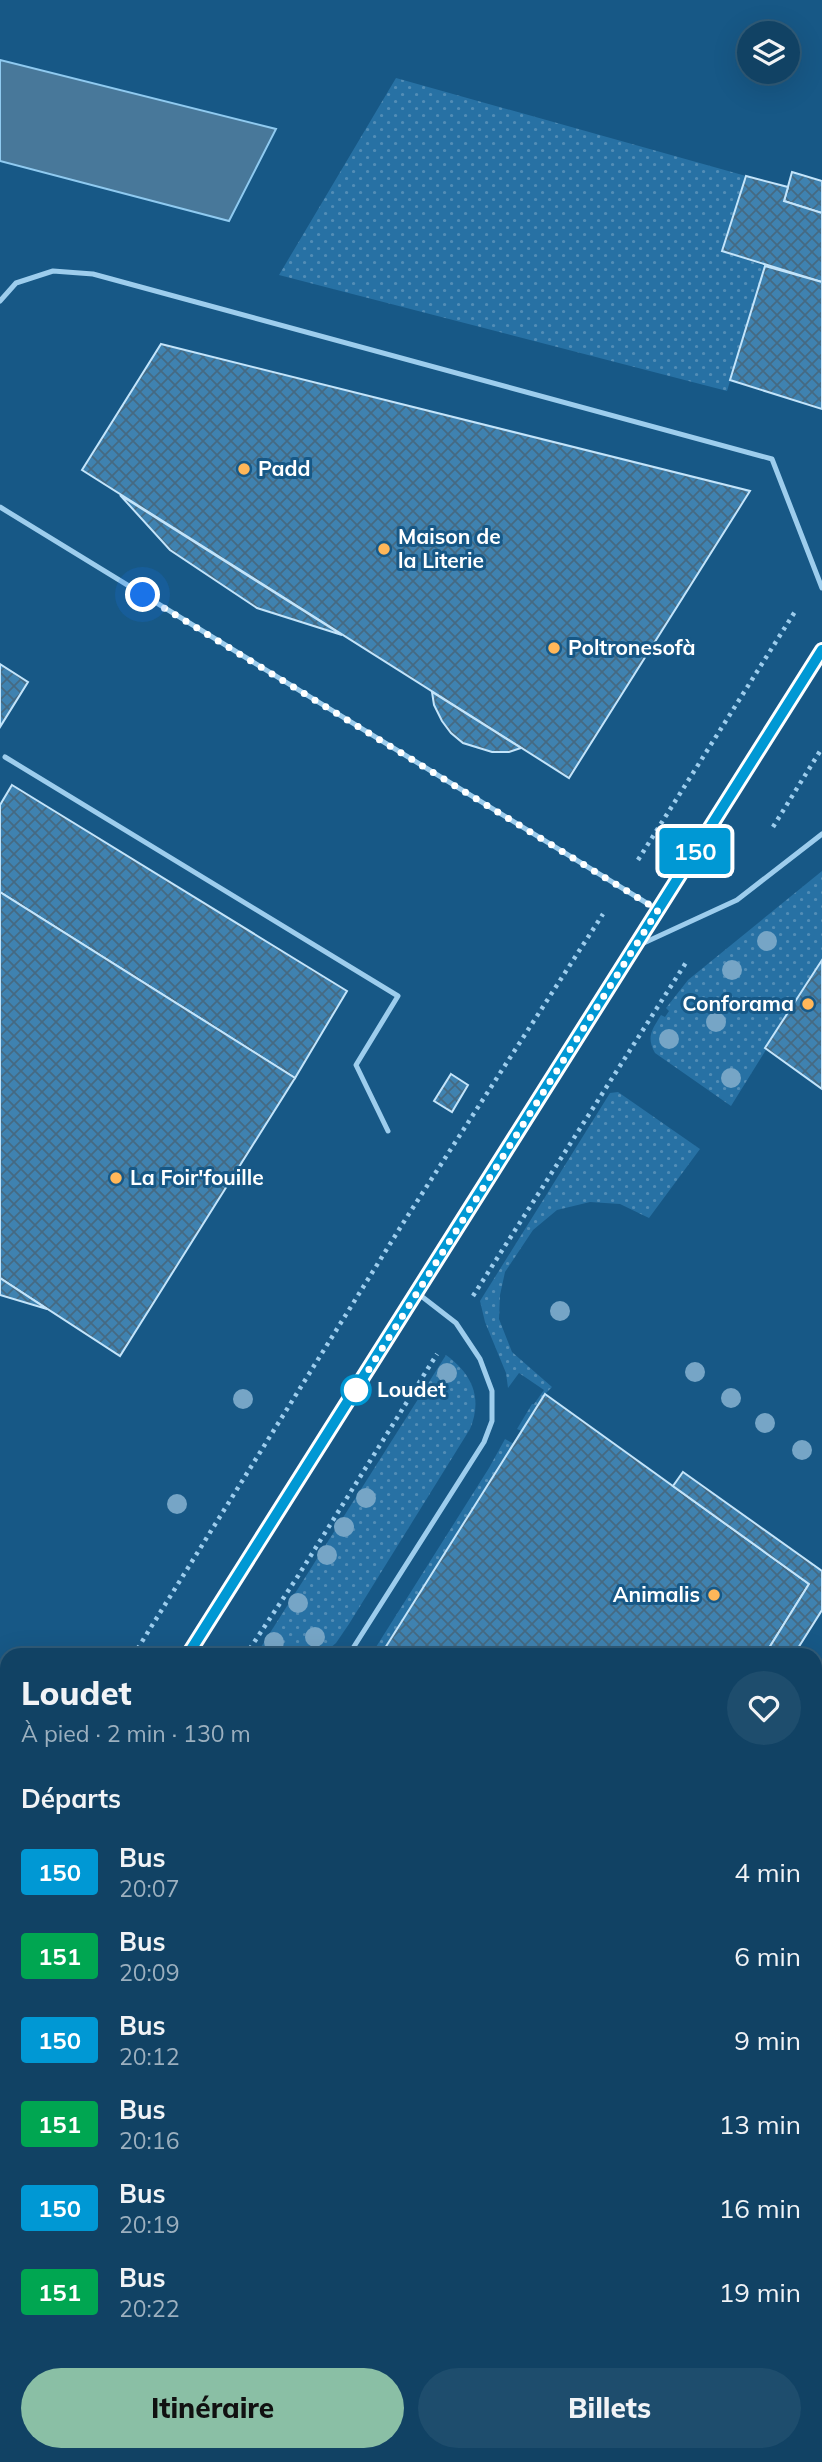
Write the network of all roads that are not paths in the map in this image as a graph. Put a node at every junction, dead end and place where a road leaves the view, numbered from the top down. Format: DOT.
graph roads {
  1 [pos="0,301"];
  2 [pos="0,507"];
  3 [pos="822,588"];
  4 [pos="822,650"];
  5 [pos="5,757"];
  6 [pos="822,834"];
  7 [pos="658,910"];
  8 [pos="635,947"];
  9 [pos="388,1131"];
  10 [pos="416,1292"];
  11 [pos="192,1648"];
  12 [pos="353,1648"];
  1 -- 3 [label="lane"];
  2 -- 7 [label="lane"];
  4 -- 7 [label="street"];
  5 -- 9 [label="lane"];
  6 -- 8 [label="lane"];
  7 -- 8 [label="street"];
  8 -- 10 [label="street"];
  10 -- 11 [label="street"];
  10 -- 12 [label="lane"];
}
